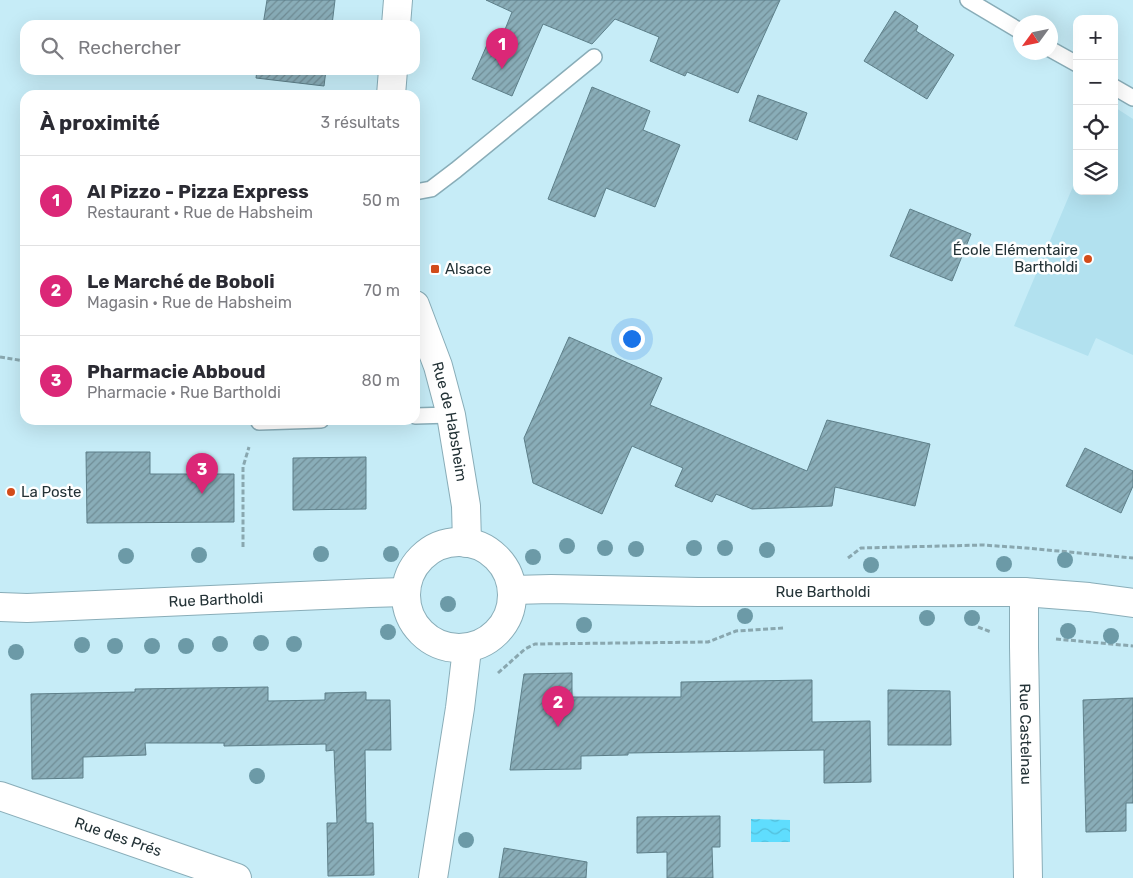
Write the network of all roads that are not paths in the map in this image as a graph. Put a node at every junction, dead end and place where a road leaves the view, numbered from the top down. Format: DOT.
graph roads {
  1 [pos="398,0"];
  2 [pos="968,0"];
  3 [pos="396,20"];
  4 [pos="1013,27"];
  5 [pos="1058,53"];
  6 [pos="594,57"];
  7 [pos="1073,62"];
  8 [pos="393,75"];
  9 [pos="1118,89"];
  10 [pos="391,90"];
  11 [pos="1133,98"];
  12 [pos="420,191"];
  13 [pos="420,318"];
  14 [pos="452,415"];
  15 [pos="420,416"];
  16 [pos="467,543"];
  17 [pos="513,590"];
  18 [pos="405,592"];
  19 [pos="1024,592"];
  20 [pos="1133,603"];
  21 [pos="0,607"];
  22 [pos="27,608"];
  23 [pos="0,615"];
  24 [pos="467,648"];
  25 [pos="0,796"];
  26 [pos="237,878"];
  27 [pos="432,878"];
  28 [pos="1028,878"];
  1 -- 3 [label="street"];
  2 -- 4 [label="lane"];
  5 -- 7 [label="lane"];
  6 -- 12 [label="lane"];
  8 -- 10 [label="street"];
  9 -- 11 [label="lane"];
  13 -- 14 [label="street, Rue de Habsheim"];
  14 -- 15 [label="lane"];
  14 -- 16 [label="street, Rue de Habsheim"];
  16 -- 17 [label="street"];
  16 -- 18 [label="street"];
  17 -- 19 [label="street, Rue Bartholdi"];
  17 -- 24 [label="street"];
  18 -- 22 [label="street, Rue Bartholdi"];
  18 -- 24 [label="street"];
  19 -- 20 [label="street, Rue Bartholdi"];
  19 -- 28 [label="street, Rue Castelnau"];
  21 -- 22 [label="street, Rue Bartholdi"];
  22 -- 23 [label="street, Rue Bartholdi"];
  24 -- 27 [label="street"];
  25 -- 26 [label="street, Rue des Prés"];
}
